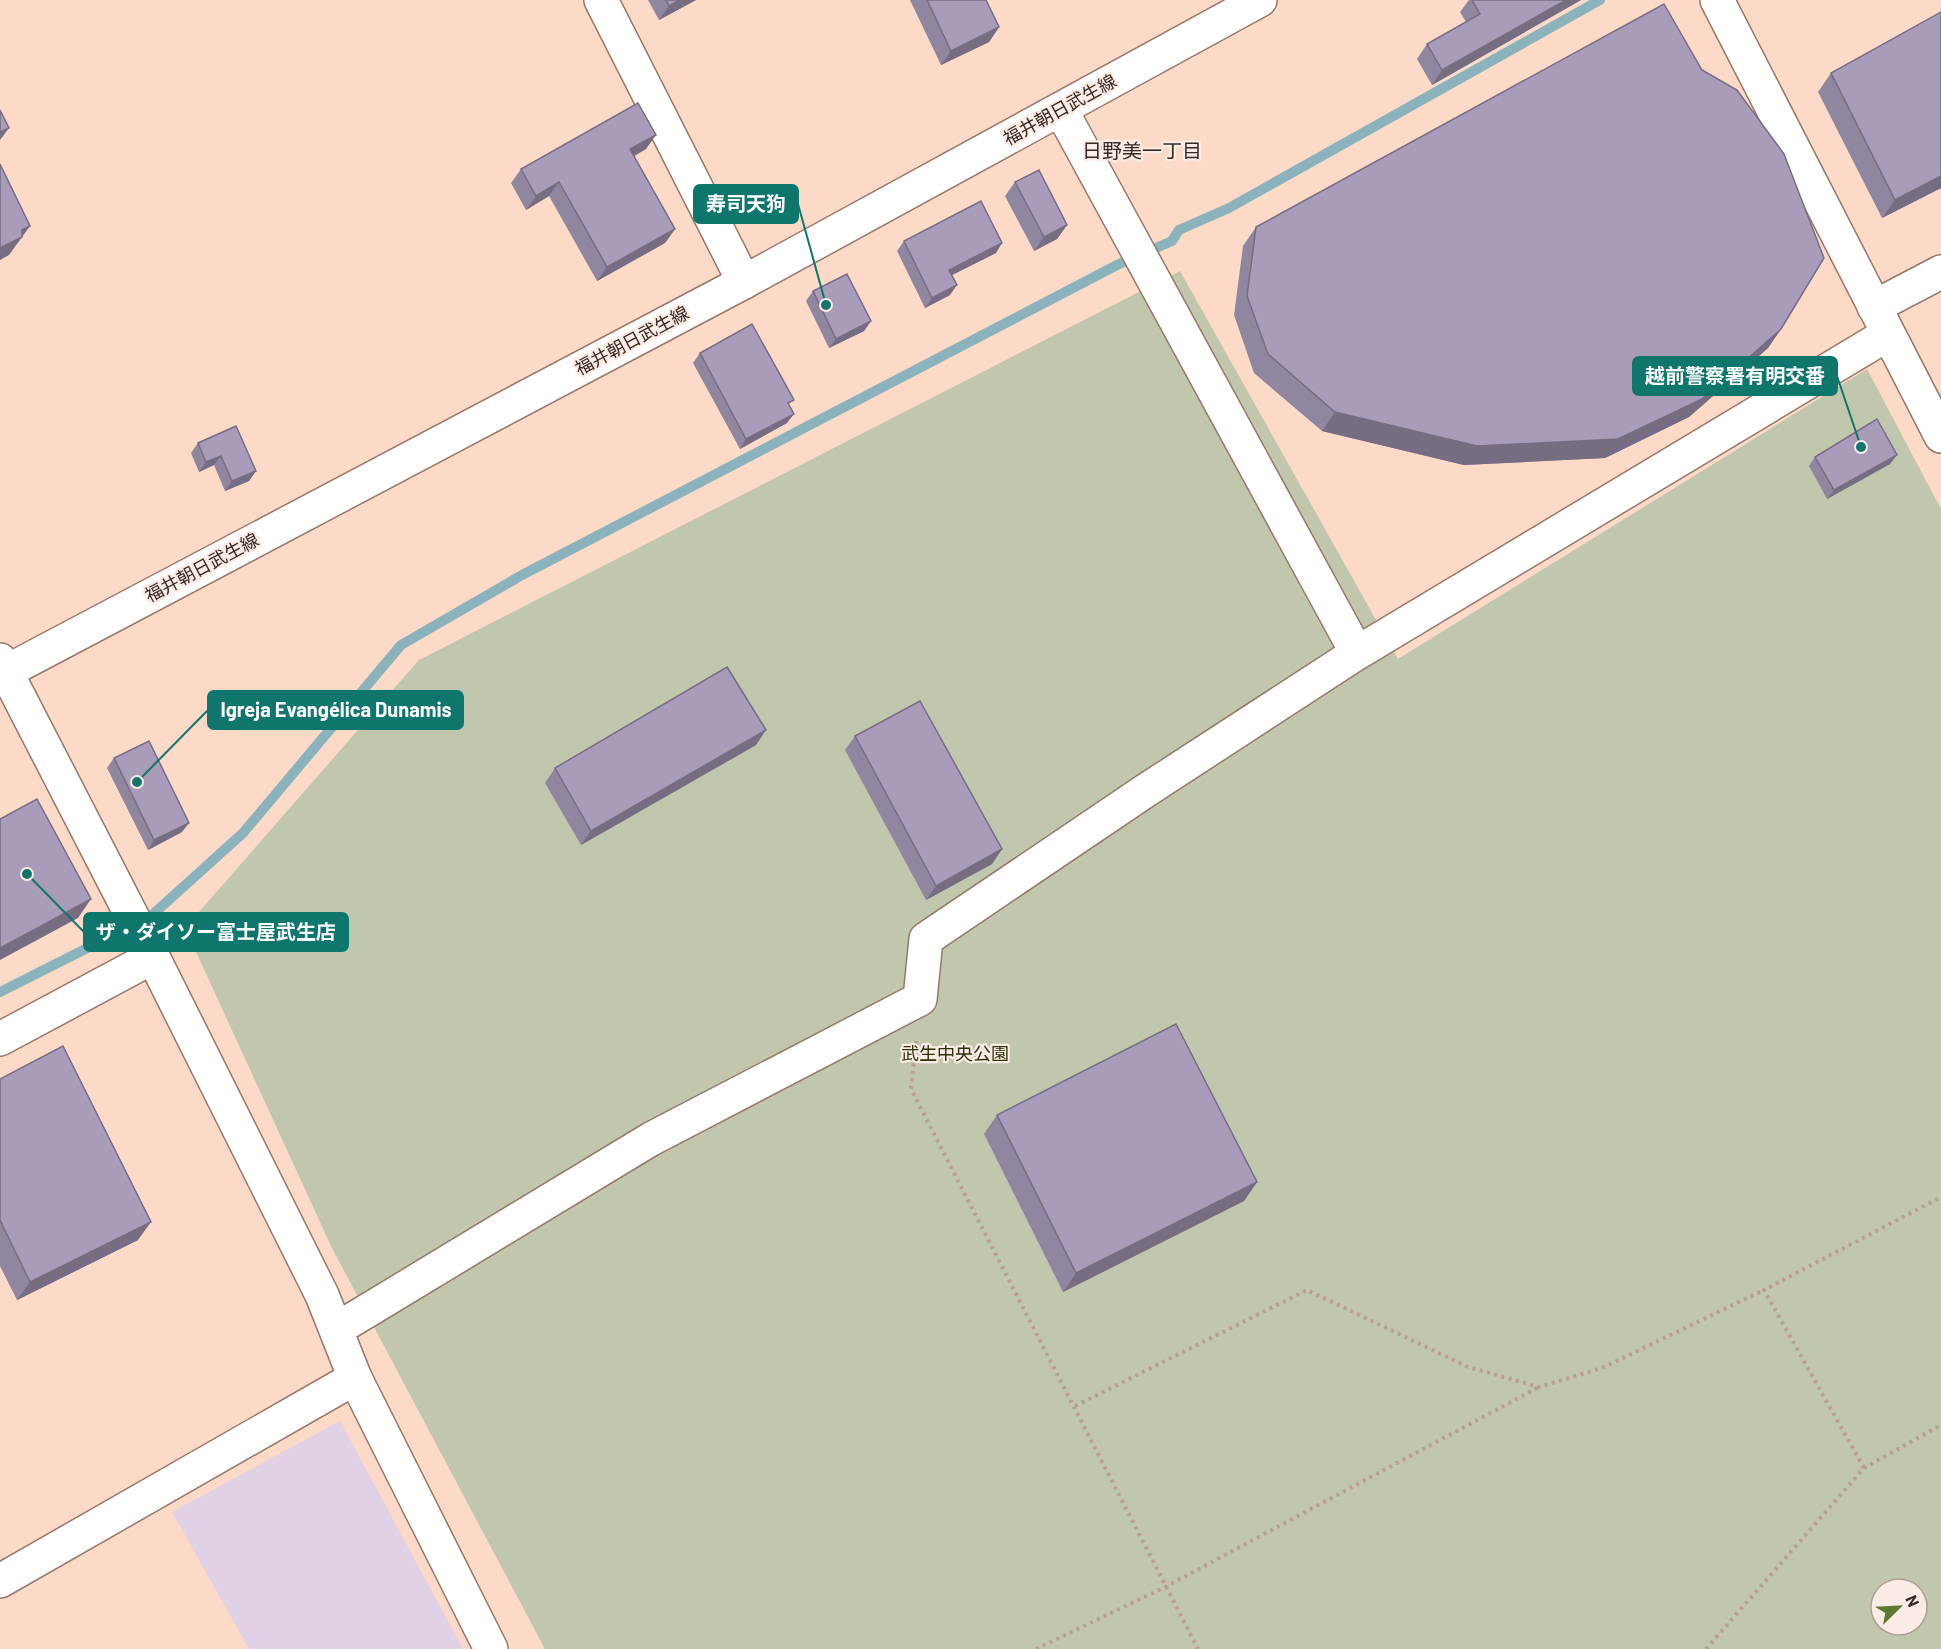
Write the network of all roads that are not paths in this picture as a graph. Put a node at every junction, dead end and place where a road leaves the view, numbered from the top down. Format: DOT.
graph roads {
  1 [pos="601,0"];
  2 [pos="1260,0"];
  3 [pos="1717,0"];
  4 [pos="1061,110"];
  5 [pos="1941,272"];
  6 [pos="744,282"];
  7 [pos="1881,320"];
  8 [pos="1941,436"];
  9 [pos="1357,652"];
  10 [pos="2,669"];
  11 [pos="153,957"];
  12 [pos="0,1039"];
  13 [pos="337,1329"];
  14 [pos="355,1378"];
  15 [pos="0,1581"];
  16 [pos="492,1649"];
  1 -- 6 [label="street"];
  2 -- 4 [label="street, 福井朝日武生線"];
  3 -- 7 [label="street"];
  4 -- 6 [label="street, 福井朝日武生線"];
  4 -- 9 [label="street"];
  5 -- 7 [label="street"];
  6 -- 10 [label="street, 福井朝日武生線"];
  7 -- 8 [label="street"];
  7 -- 9 [label="street"];
  9 -- 13 [label="street"];
  10 -- 11 [label="street"];
  11 -- 12 [label="street"];
  11 -- 13 [label="street"];
  13 -- 14 [label="street"];
  14 -- 15 [label="street"];
  14 -- 16 [label="street"];
}
